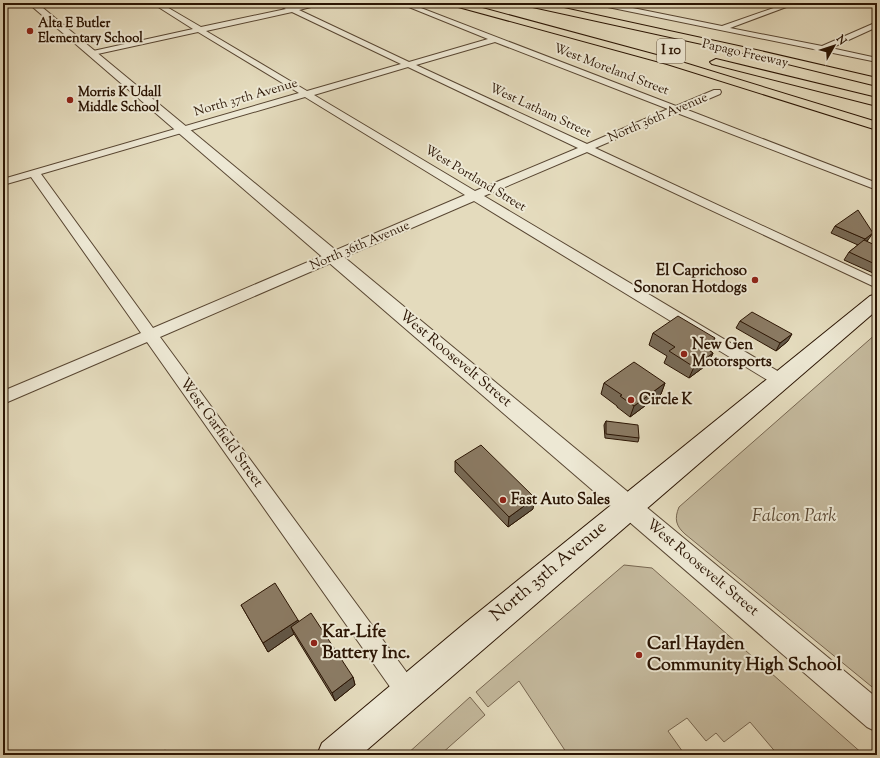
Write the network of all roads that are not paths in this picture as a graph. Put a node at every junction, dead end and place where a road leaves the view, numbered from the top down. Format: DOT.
graph roads {
  1 [pos="23,3"];
  2 [pos="32,3"];
  3 [pos="155,3"];
  4 [pos="278,3"];
  5 [pos="324,3"];
  6 [pos="402,3"];
  7 [pos="454,3"];
  8 [pos="465,3"];
  9 [pos="528,3"];
  10 [pos="540,3"];
  11 [pos="598,3"];
  12 [pos="794,3"];
  13 [pos="645,5"];
  14 [pos="3,6"];
  15 [pos="292,10"];
  16 [pos="630,10"];
  17 [pos="877,24"];
  18 [pos="723,28"];
  19 [pos="200,30"];
  20 [pos="496,40"];
  21 [pos="823,49"];
  22 [pos="674,52"];
  23 [pos="93,53"];
  24 [pos="703,59"];
  25 [pos="877,60"];
  26 [pos="410,64"];
  27 [pos="877,68"];
  28 [pos="877,82"];
  29 [pos="717,92"];
  30 [pos="306,94"];
  31 [pos="877,102"];
  32 [pos="678,110"];
  33 [pos="877,126"];
  34 [pos="181,130"];
  35 [pos="587,148"];
  36 [pos="34,173"];
  37 [pos="3,182"];
  38 [pos="877,186"];
  39 [pos="475,196"];
  40 [pos="334,258"];
  41 [pos="877,284"];
  42 [pos="877,300"];
  43 [pos="150,335"];
  44 [pos="780,380"];
  45 [pos="3,398"];
  46 [pos="628,506"];
  47 [pos="408,693"];
  48 [pos="877,717"];
  49 [pos="334,755"];
  1 -- 14 [label="street"];
  2 -- 23 [label="street, West Roosevelt Street"];
  3 -- 19 [label="street, West Portland Street"];
  4 -- 15 [label="street, West Latham Street"];
  5 -- 15 [label="street"];
  6 -- 20 [label="street, West Moreland Street"];
  7 -- 33 [label="highway"];
  8 -- 22 [label="highway, I 10"];
  9 -- 28 [label="highway, Papago Freeway / I 10"];
  10 -- 27 [label="highway"];
  11 -- 16 [label="street"];
  12 -- 18 [label="street"];
  13 -- 16 [label="street"];
  15 -- 19 [label="street"];
  15 -- 26 [label="street, West Latham Street"];
  16 -- 18 [label="street"];
  17 -- 21 [label="street"];
  18 -- 21 [label="street"];
  19 -- 23 [label="street"];
  19 -- 30 [label="street, West Portland Street"];
  20 -- 26 [label="street, North 37th Avenue"];
  20 -- 32 [label="street, West Moreland Street"];
  21 -- 25 [label="street"];
  23 -- 34 [label="street, West Roosevelt Street"];
  24 -- 31 [label="highway, Papago Freeway / I 10"];
  26 -- 30 [label="street, North 37th Avenue"];
  26 -- 35 [label="street, West Latham Street"];
  29 -- 32 [label="street, North 36th Avenue"];
  30 -- 34 [label="street, North 37th Avenue"];
  30 -- 39 [label="street, West Portland Street"];
  32 -- 35 [label="street, North 36th Avenue"];
  32 -- 38 [label="street, West Moreland Street"];
  34 -- 36 [label="street, North 37th Avenue"];
  34 -- 40 [label="street, West Roosevelt Street"];
  35 -- 39 [label="street, North 36th Avenue"];
  35 -- 41 [label="street, West Latham Street"];
  36 -- 37 [label="street, North 37th Avenue"];
  36 -- 43 [label="street, West Garfield Street"];
  39 -- 40 [label="street, North 36th Avenue"];
  39 -- 44 [label="street, West Portland Street"];
  40 -- 43 [label="street, North 36th Avenue"];
  40 -- 46 [label="street, West Roosevelt Street"];
  42 -- 44 [label="main road, North 35th Avenue"];
  43 -- 45 [label="street, North 36th Avenue"];
  43 -- 47 [label="street, West Garfield Street"];
  44 -- 46 [label="main road, North 35th Avenue"];
  46 -- 47 [label="main road, North 35th Avenue"];
  46 -- 48 [label="street, West Roosevelt Street"];
  47 -- 49 [label="main road, North 35th Avenue"];
}
